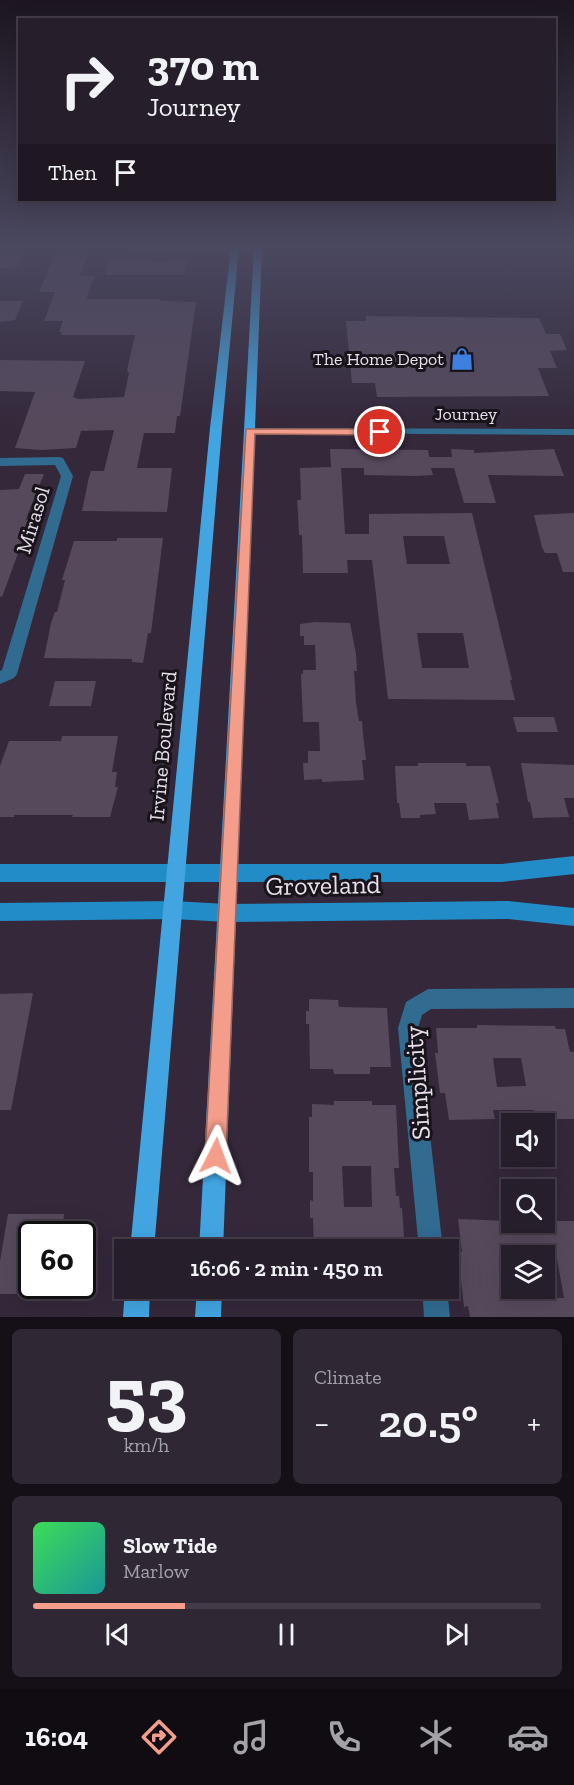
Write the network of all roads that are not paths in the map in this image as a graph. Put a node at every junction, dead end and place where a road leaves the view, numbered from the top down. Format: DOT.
graph roads {
  1 [pos="229,309"];
  2 [pos="255,309"];
  3 [pos="250,431"];
  4 [pos="574,432"];
  5 [pos="0,462"];
  6 [pos="0,678"];
  7 [pos="574,865"];
  8 [pos="0,873"];
  9 [pos="177,873"];
  10 [pos="228,874"];
  11 [pos="173,910"];
  12 [pos="0,912"];
  13 [pos="227,913"];
  14 [pos="574,917"];
  15 [pos="574,998"];
  16 [pos="143,1239"];
  17 [pos="212,1239"];
  18 [pos="430,1239"];
  19 [pos="137,1299"];
  20 [pos="209,1299"];
  21 [pos="435,1299"];
  22 [pos="136,1317"];
  23 [pos="208,1317"];
  24 [pos="437,1317"];
  1 -- 9 [label="main road, Irvine Boulevard"];
  2 -- 3 [label="main road"];
  3 -- 4 [label="street, Journey"];
  3 -- 10 [label="main road"];
  5 -- 6 [label="street, Mirasol"];
  7 -- 10 [label="street, Groveland"];
  8 -- 9 [label="street, Groveland"];
  9 -- 10 [label="street, Groveland"];
  9 -- 11 [label="main road, Irvine Boulevard"];
  10 -- 13 [label="main road"];
  11 -- 12 [label="street, Groveland"];
  11 -- 13 [label="street, Groveland"];
  11 -- 16 [label="main road, Irvine Boulevard"];
  13 -- 14 [label="street, Groveland"];
  13 -- 17 [label="main road"];
  15 -- 18 [label="street, Simplicity"];
  19 -- 22 [label="main road"];
  20 -- 23 [label="main road"];
  21 -- 24 [label="street"];
}
